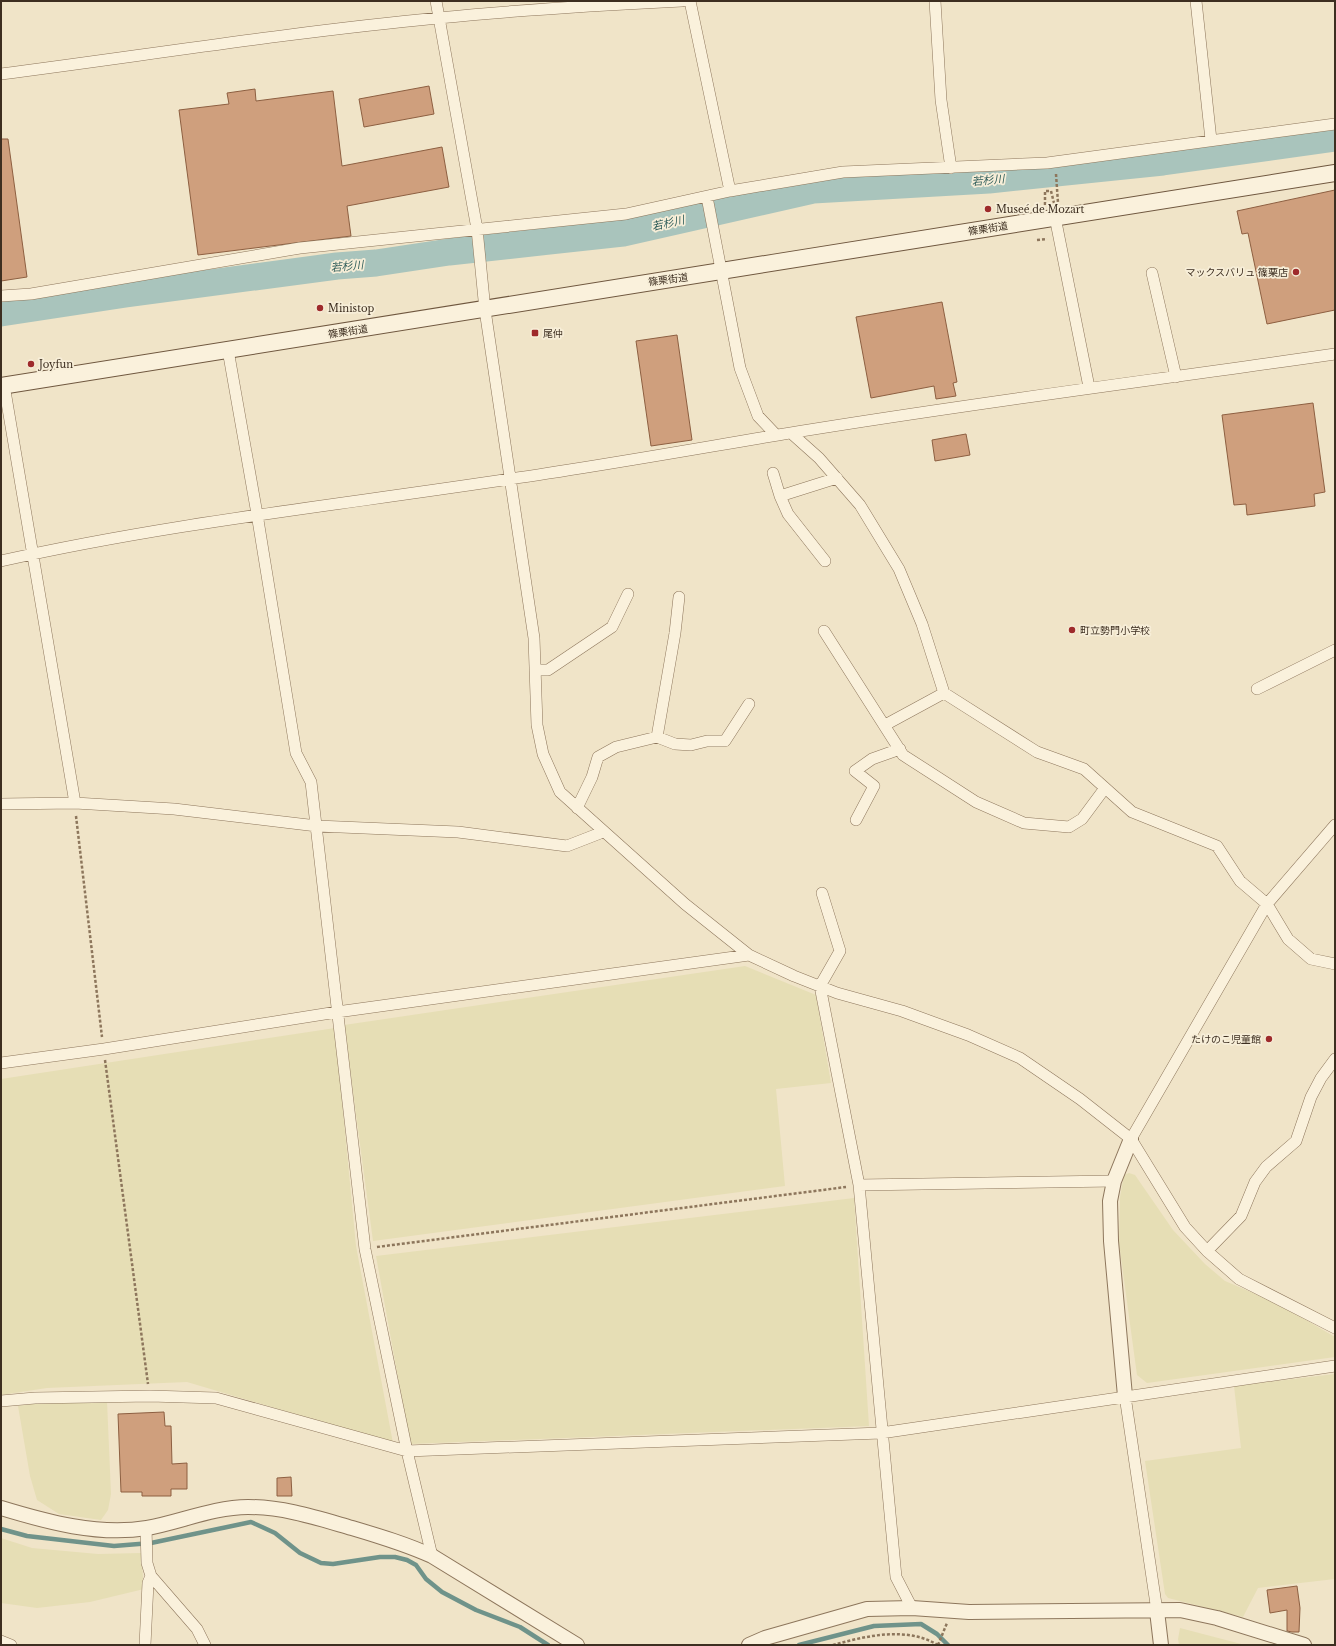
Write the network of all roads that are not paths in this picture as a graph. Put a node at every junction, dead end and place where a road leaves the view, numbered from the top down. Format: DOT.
graph roads {
  1 [pos="436,1"];
  2 [pos="682,1"];
  3 [pos="690,1"];
  4 [pos="935,1"];
  5 [pos="1196,1"];
  6 [pos="438,18"];
  7 [pos="1,74"];
  8 [pos="1335,124"];
  9 [pos="1211,140"];
  10 [pos="951,168"];
  11 [pos="1335,172"];
  12 [pos="730,191"];
  13 [pos="707,197"];
  14 [pos="1056,213"];
  15 [pos="477,230"];
  16 [pos="722,272"];
  17 [pos="1152,273"];
  18 [pos="1,296"];
  19 [pos="485,310"];
  20 [pos="228,350"];
  21 [pos="1335,354"];
  22 [pos="1176,377"];
  23 [pos="3,386"];
  24 [pos="1089,387"];
  25 [pos="791,433"];
  26 [pos="776,435"];
  27 [pos="773,473"];
  28 [pos="837,478"];
  29 [pos="510,479"];
  30 [pos="780,496"];
  31 [pos="257,514"];
  32 [pos="32,554"];
  33 [pos="1,561"];
  34 [pos="825,561"];
  35 [pos="628,594"];
  36 [pos="679,597"];
  37 [pos="824,631"];
  38 [pos="1335,650"];
  39 [pos="535,670"];
  40 [pos="1257,689"];
  41 [pos="944,693"];
  42 [pos="749,704"];
  43 [pos="885,725"];
  44 [pos="657,737"];
  45 [pos="900,749"];
  46 [pos="1105,788"];
  47 [pos="75,803"];
  48 [pos="1,804"];
  49 [pos="577,808"];
  50 [pos="856,820"];
  51 [pos="1335,824"];
  52 [pos="317,826"];
  53 [pos="603,832"];
  54 [pos="822,893"];
  55 [pos="1267,904"];
  56 [pos="749,955"];
  57 [pos="1335,964"];
  58 [pos="820,986"];
  59 [pos="338,1012"];
  60 [pos="1335,1059"];
  61 [pos="1,1063"];
  62 [pos="1131,1139"];
  63 [pos="1114,1181"];
  64 [pos="859,1185"];
  65 [pos="1207,1251"];
  66 [pos="1335,1328"];
  67 [pos="1335,1366"];
  68 [pos="1125,1396"];
  69 [pos="1,1401"];
  70 [pos="881,1433"];
  71 [pos="407,1451"];
  72 [pos="1,1508"];
  73 [pos="146,1533"];
  74 [pos="432,1556"];
  75 [pos="151,1576"];
  76 [pos="912,1608"];
  77 [pos="1158,1611"];
  78 [pos="1,1641"];
  79 [pos="12,1645"];
  80 [pos="145,1645"];
  81 [pos="205,1645"];
  82 [pos="577,1645"];
  83 [pos="749,1645"];
  84 [pos="1161,1645"];
  85 [pos="1304,1645"];
  1 -- 6 [label="street"];
  2 -- 6 [label="street"];
  3 -- 12 [label="street"];
  4 -- 10 [label="street"];
  5 -- 9 [label="street"];
  6 -- 7 [label="street"];
  6 -- 15 [label="street"];
  8 -- 9 [label="street"];
  9 -- 10 [label="street"];
  10 -- 12 [label="street"];
  11 -- 14 [label="main road, 篠栗街道"];
  12 -- 13 [label="street"];
  13 -- 15 [label="street"];
  13 -- 16 [label="street"];
  14 -- 16 [label="main road, 篠栗街道"];
  14 -- 24 [label="street"];
  15 -- 18 [label="street"];
  15 -- 19 [label="street"];
  16 -- 19 [label="main road, 篠栗街道"];
  16 -- 26 [label="street"];
  17 -- 22 [label="street"];
  19 -- 20 [label="main road, 篠栗街道"];
  19 -- 29 [label="street"];
  20 -- 23 [label="main road, 篠栗街道"];
  20 -- 31 [label="street"];
  21 -- 22 [label="street"];
  22 -- 24 [label="street"];
  23 -- 32 [label="street"];
  24 -- 25 [label="street"];
  25 -- 26 [label="street"];
  25 -- 28 [label="street"];
  26 -- 29 [label="street"];
  27 -- 30 [label="street"];
  28 -- 30 [label="street"];
  28 -- 41 [label="street"];
  29 -- 31 [label="street"];
  29 -- 39 [label="street"];
  30 -- 34 [label="street"];
  31 -- 32 [label="street"];
  31 -- 52 [label="street"];
  32 -- 33 [label="street"];
  32 -- 47 [label="street"];
  35 -- 39 [label="street"];
  36 -- 44 [label="street"];
  37 -- 43 [label="street"];
  38 -- 40 [label="street"];
  39 -- 49 [label="street"];
  41 -- 43 [label="street"];
  41 -- 46 [label="street"];
  42 -- 44 [label="street"];
  43 -- 45 [label="street"];
  44 -- 49 [label="street"];
  45 -- 46 [label="street"];
  45 -- 50 [label="street"];
  46 -- 55 [label="street"];
  47 -- 48 [label="street"];
  47 -- 52 [label="street"];
  49 -- 53 [label="street"];
  51 -- 55 [label="street"];
  52 -- 53 [label="street"];
  52 -- 59 [label="street"];
  53 -- 56 [label="street"];
  54 -- 58 [label="street"];
  55 -- 57 [label="street"];
  55 -- 62 [label="street"];
  56 -- 58 [label="street"];
  56 -- 59 [label="street"];
  58 -- 62 [label="street"];
  58 -- 64 [label="street"];
  59 -- 61 [label="street"];
  59 -- 71 [label="street"];
  60 -- 65 [label="street"];
  62 -- 63 [label="street"];
  62 -- 65 [label="street"];
  63 -- 64 [label="street"];
  63 -- 68 [label="street"];
  64 -- 70 [label="street"];
  65 -- 66 [label="street"];
  67 -- 68 [label="street"];
  68 -- 70 [label="street"];
  68 -- 77 [label="street"];
  69 -- 71 [label="street"];
  70 -- 71 [label="street"];
  70 -- 76 [label="street"];
  71 -- 74 [label="street"];
  72 -- 73 [label="street"];
  73 -- 74 [label="street"];
  73 -- 75 [label="street"];
  74 -- 82 [label="street"];
  75 -- 80 [label="street"];
  75 -- 81 [label="street"];
  76 -- 77 [label="street"];
  76 -- 83 [label="street"];
  77 -- 84 [label="street"];
  77 -- 85 [label="street"];
  78 -- 79 [label="street"];
}
